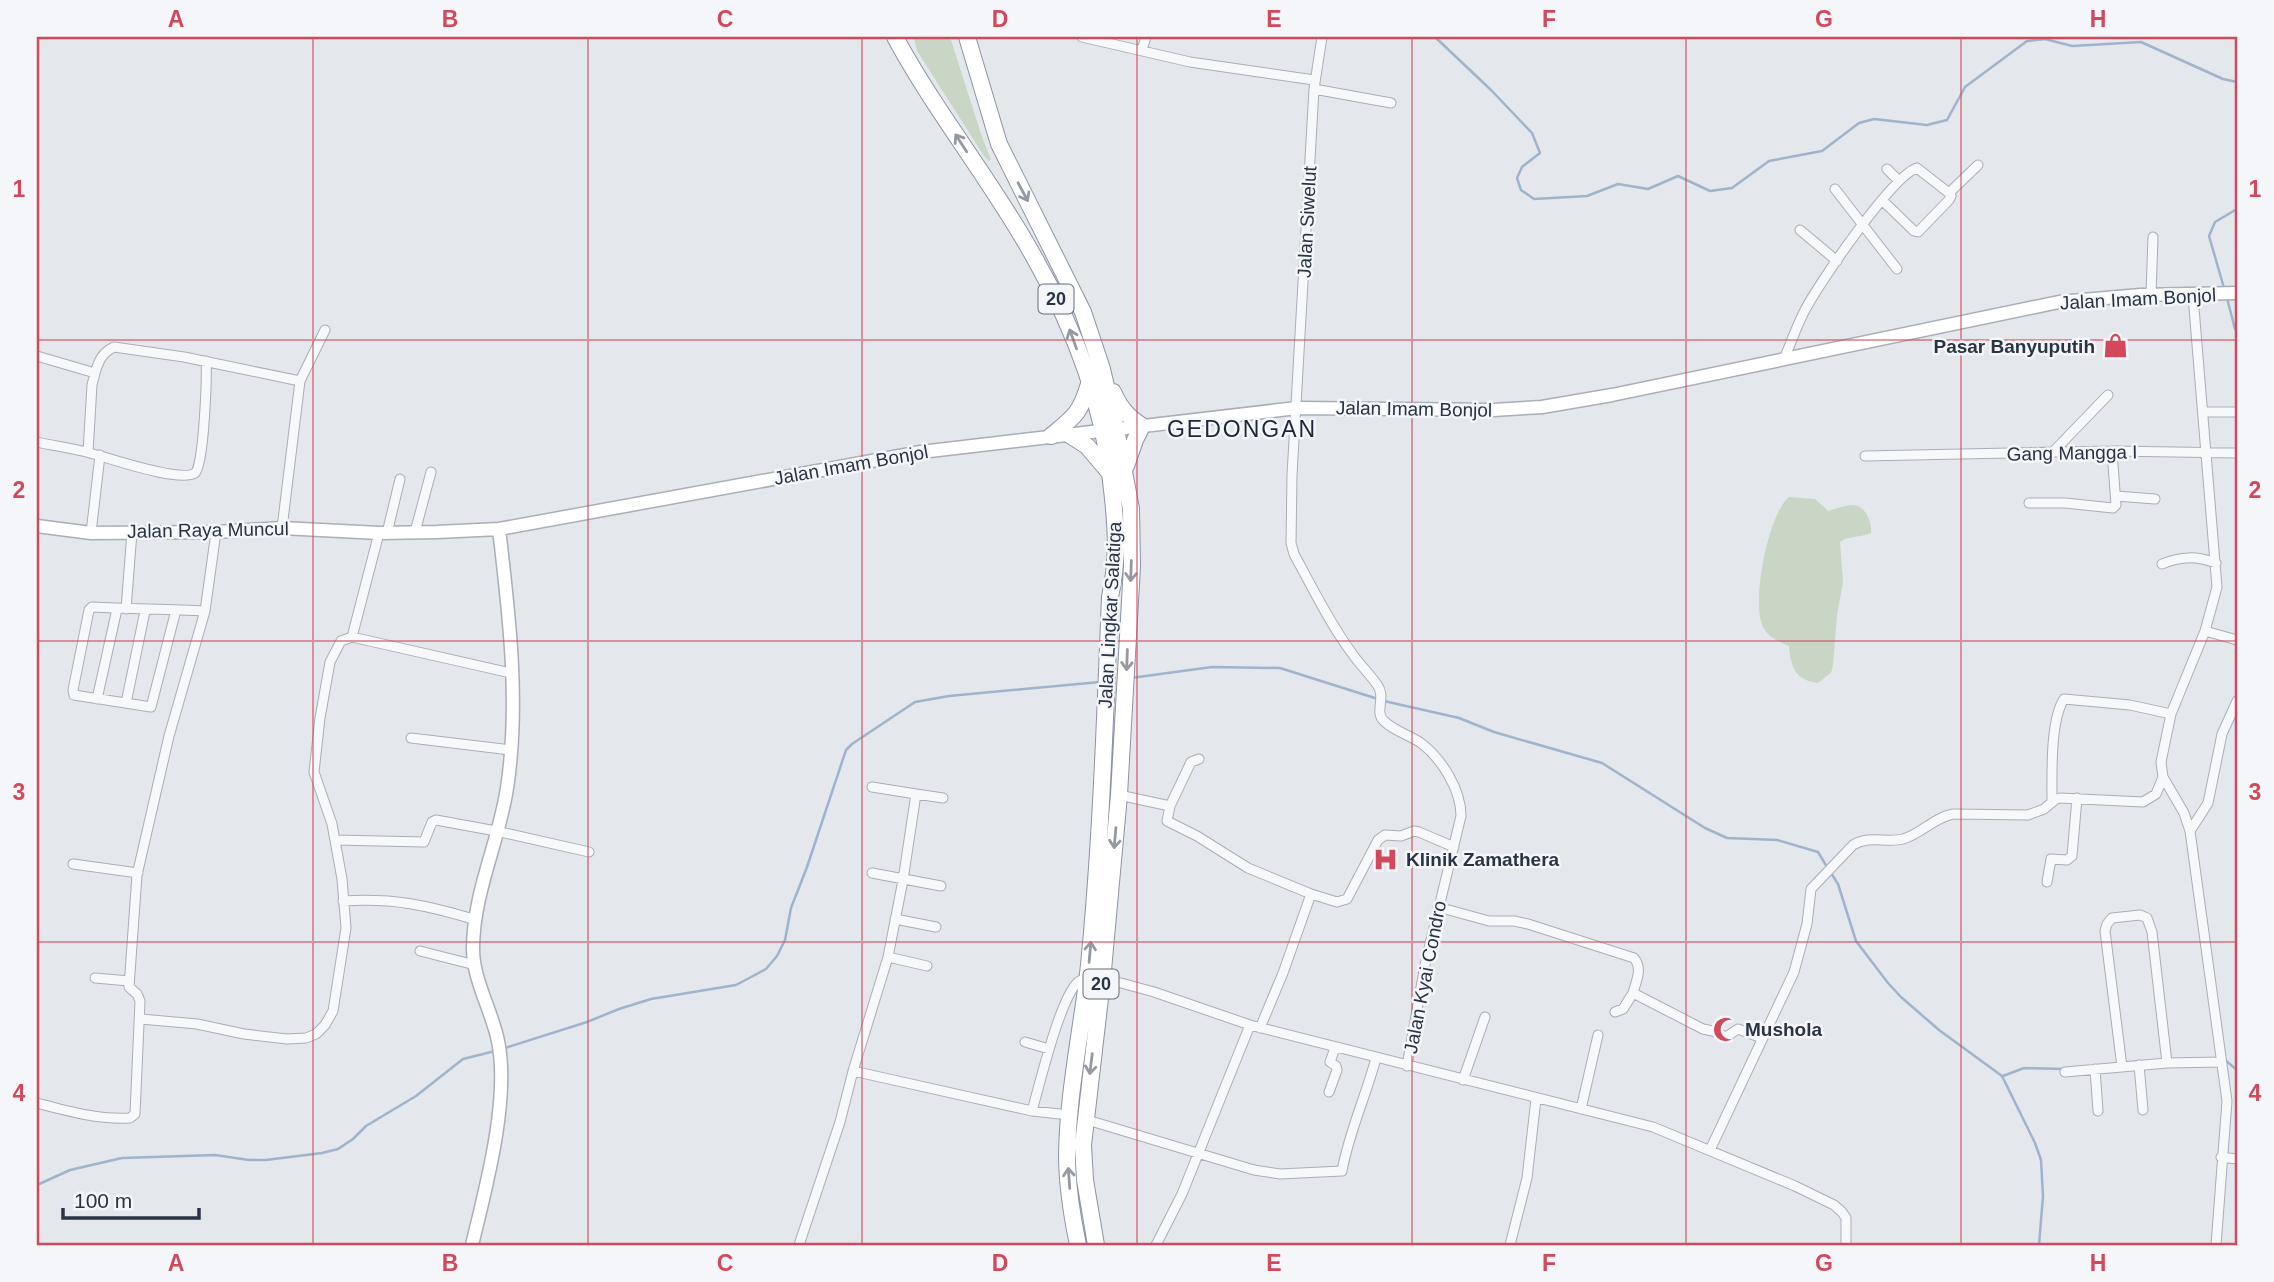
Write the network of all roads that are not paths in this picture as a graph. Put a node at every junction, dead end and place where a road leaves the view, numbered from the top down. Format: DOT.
graph roads {
  1 [pos="967,37"];
  2 [pos="1082,37"];
  3 [pos="1146,37"];
  4 [pos="1322,37"];
  5 [pos="900,40"];
  6 [pos="1142,50"];
  7 [pos="1314,85"];
  8 [pos="1391,103"];
  9 [pos="1978,165"];
  10 [pos="1887,169"];
  11 [pos="1899,181"];
  12 [pos="1835,189"];
  13 [pos="1949,193"];
  14 [pos="1882,200"];
  15 [pos="1862,224"];
  16 [pos="1800,230"];
  17 [pos="2153,237"];
  18 [pos="1837,261"];
  19 [pos="1897,269"];
  20 [pos="2236,293"];
  21 [pos="2151,295"];
  22 [pos="2193,296"];
  23 [pos="325,330"];
  24 [pos="37,356"];
  25 [pos="1784,359"];
  26 [pos="206,361"];
  27 [pos="1102,369"];
  28 [pos="95,373"];
  29 [pos="300,381"];
  30 [pos="1090,383"];
  31 [pos="2108,395"];
  32 [pos="1297,408"];
  33 [pos="2203,412"];
  34 [pos="2237,412"];
  35 [pos="1142,426"];
  36 [pos="1110,430"];
  37 [pos="1068,434"];
  38 [pos="1051,436"];
  39 [pos="37,442"];
  40 [pos="2112,451"];
  41 [pos="88,452"];
  42 [pos="2052,453"];
  43 [pos="2237,453"];
  44 [pos="2206,454"];
  45 [pos="100,456"];
  46 [pos="1865,456"];
  47 [pos="431,472"];
  48 [pos="1117,475"];
  49 [pos="400,479"];
  50 [pos="2116,496"];
  51 [pos="2155,499"];
  52 [pos="2029,503"];
  53 [pos="37,526"];
  54 [pos="282,528"];
  55 [pos="499,529"];
  56 [pos="132,532"];
  57 [pos="216,532"];
  58 [pos="91,533"];
  59 [pos="383,533"];
  60 [pos="415,533"];
  61 [pos="2216,562"];
  62 [pos="2162,564"];
  63 [pos="121,609"];
  64 [pos="176,610"];
  65 [pos="145,611"];
  66 [pos="205,611"];
  67 [pos="2205,631"];
  68 [pos="352,637"];
  69 [pos="2237,640"];
  70 [pos="511,674"];
  71 [pos="97,699"];
  72 [pos="2237,701"];
  73 [pos="126,703"];
  74 [pos="2171,713"];
  75 [pos="411,738"];
  76 [pos="511,750"];
  77 [pos="1199,759"];
  78 [pos="2163,777"];
  79 [pos="872,787"];
  80 [pos="916,794"];
  81 [pos="1119,795"];
  82 [pos="943,798"];
  83 [pos="2077,798"];
  84 [pos="2052,801"];
  85 [pos="1170,806"];
  86 [pos="496,831"];
  87 [pos="2190,831"];
  88 [pos="335,840"];
  89 [pos="1454,847"];
  90 [pos="589,852"];
  91 [pos="73,864"];
  92 [pos="138,873"];
  93 [pos="872,873"];
  94 [pos="903,880"];
  95 [pos="2047,882"];
  96 [pos="940,886"];
  97 [pos="1311,894"];
  98 [pos="343,901"];
  99 [pos="1438,907"];
  100 [pos="895,919"];
  101 [pos="476,920"];
  102 [pos="936,927"];
  103 [pos="419,951"];
  104 [pos="888,957"];
  105 [pos="475,965"];
  106 [pos="927,966"];
  107 [pos="95,978"];
  108 [pos="1094,980"];
  109 [pos="130,981"];
  110 [pos="1633,993"];
  111 [pos="1615,1012"];
  112 [pos="1485,1017"];
  113 [pos="141,1019"];
  114 [pos="1255,1027"];
  115 [pos="1598,1035"];
  116 [pos="1762,1038"];
  117 [pos="1025,1042"];
  118 [pos="1335,1048"];
  119 [pos="1049,1049"];
  120 [pos="1376,1058"];
  121 [pos="2167,1059"];
  122 [pos="2221,1059"];
  123 [pos="2122,1064"];
  124 [pos="2139,1065"];
  125 [pos="1407,1066"];
  126 [pos="2095,1069"];
  127 [pos="853,1071"];
  128 [pos="2065,1072"];
  129 [pos="1463,1080"];
  130 [pos="1329,1092"];
  131 [pos="1536,1099"];
  132 [pos="37,1103"];
  133 [pos="1581,1109"];
  134 [pos="2143,1110"];
  135 [pos="1032,1111"];
  136 [pos="2098,1111"];
  137 [pos="1077,1117"];
  138 [pos="1710,1150"];
  139 [pos="1198,1154"];
  140 [pos="2221,1157"];
  141 [pos="2237,1159"];
  142 [pos="472,1245"];
  143 [pos="799,1245"];
  144 [pos="1078,1245"];
  145 [pos="1096,1245"];
  146 [pos="1156,1245"];
  147 [pos="1510,1245"];
  148 [pos="1846,1245"];
  149 [pos="2216,1245"];
  1 -- 27 [label="highway, Jalan Lingkar Salatiga / 20, one-way"];
  2 -- 6 [label="street"];
  3 -- 6 [label="street"];
  4 -- 7 [label="street, Jalan Siwelut"];
  30 -- 5 [label="highway, Jalan Lingkar Salatiga / 20, one-way"];
  6 -- 7 [label="street"];
  7 -- 8 [label="street"];
  7 -- 32 [label="street, Jalan Siwelut"];
  9 -- 13 [label="street"];
  10 -- 11 [label="street"];
  11 -- 13 [label="street"];
  11 -- 14 [label="street"];
  12 -- 15 [label="street"];
  13 -- 14 [label="street"];
  14 -- 15 [label="street"];
  15 -- 18 [label="street"];
  15 -- 19 [label="street"];
  16 -- 18 [label="street"];
  17 -- 21 [label="street"];
  18 -- 25 [label="street"];
  20 -- 22 [label="main road, Jalan Imam Bonjol"];
  21 -- 22 [label="main road, Jalan Imam Bonjol"];
  21 -- 25 [label="main road, Jalan Imam Bonjol"];
  22 -- 33 [label="street"];
  23 -- 29 [label="street"];
  24 -- 28 [label="street"];
  25 -- 32 [label="main road, Jalan Imam Bonjol"];
  26 -- 28 [label="street"];
  26 -- 29 [label="street"];
  26 -- 45 [label="street"];
  27 -- 35 [label="highway"];
  27 -- 36 [label="highway, Jalan Lingkar Salatiga / 20"];
  28 -- 41 [label="street"];
  29 -- 54 [label="street"];
  30 -- 36 [label="highway, Jalan Lingkar Salatiga / 20"];
  30 -- 38 [label="highway"];
  31 -- 42 [label="street"];
  32 -- 35 [label="main road, Jalan Imam Bonjol"];
  32 -- 89 [label="street, Jalan Kyai Condro"];
  33 -- 34 [label="street"];
  33 -- 44 [label="street"];
  35 -- 36 [label="main road, Jalan Imam Bonjol"];
  35 -- 48 [label="highway"];
  36 -- 37 [label="main road, Jalan Imam Bonjol"];
  36 -- 48 [label="highway, Jalan Lingkar Salatiga / 20"];
  37 -- 38 [label="main road, Jalan Imam Bonjol"];
  37 -- 48 [label="highway"];
  38 -- 55 [label="main road, Jalan Imam Bonjol"];
  39 -- 41 [label="street"];
  40 -- 42 [label="street, Gang Mangga I"];
  40 -- 44 [label="street, Gang Mangga I"];
  40 -- 50 [label="street"];
  41 -- 45 [label="street"];
  42 -- 46 [label="street, Gang Mangga I"];
  43 -- 44 [label="street, Gang Mangga I"];
  44 -- 61 [label="street"];
  45 -- 58 [label="street"];
  47 -- 60 [label="street"];
  48 -- 81 [label="highway, Jalan Lingkar Salatiga / 20, one-way"];
  108 -- 48 [label="highway, Jalan Lingkar Salatiga / 20, one-way"];
  49 -- 59 [label="street"];
  50 -- 51 [label="street"];
  50 -- 52 [label="street"];
  53 -- 58 [label="main road, Jalan Raya Muncul"];
  54 -- 57 [label="main road, Jalan Raya Muncul"];
  54 -- 59 [label="main road, Jalan Raya Muncul"];
  55 -- 60 [label="main road, Jalan Imam Bonjol"];
  55 -- 70 [label="main road"];
  56 -- 57 [label="main road, Jalan Raya Muncul"];
  56 -- 58 [label="main road, Jalan Raya Muncul"];
  56 -- 63 [label="street"];
  57 -- 66 [label="street"];
  59 -- 60 [label="main road, Jalan Imam Bonjol"];
  59 -- 68 [label="street"];
  61 -- 62 [label="street"];
  61 -- 67 [label="street"];
  63 -- 65 [label="street"];
  63 -- 71 [label="street"];
  63 -- 71 [label="street"];
  64 -- 65 [label="street"];
  64 -- 66 [label="street"];
  64 -- 73 [label="street"];
  65 -- 73 [label="street"];
  66 -- 92 [label="street"];
  67 -- 69 [label="street"];
  67 -- 74 [label="street"];
  68 -- 70 [label="street"];
  68 -- 88 [label="street"];
  70 -- 76 [label="main road"];
  71 -- 73 [label="street"];
  72 -- 87 [label="street"];
  74 -- 78 [label="street"];
  74 -- 84 [label="street"];
  75 -- 76 [label="street"];
  76 -- 86 [label="main road"];
  77 -- 85 [label="street"];
  78 -- 83 [label="street"];
  78 -- 87 [label="street"];
  79 -- 80 [label="street"];
  80 -- 82 [label="street"];
  80 -- 94 [label="street"];
  81 -- 85 [label="street"];
  81 -- 108 [label="highway, Jalan Lingkar Salatiga / 20, one-way"];
  83 -- 84 [label="street"];
  83 -- 95 [label="street"];
  84 -- 116 [label="street"];
  85 -- 97 [label="street"];
  86 -- 88 [label="street"];
  86 -- 90 [label="street"];
  86 -- 101 [label="main road"];
  87 -- 122 [label="street"];
  88 -- 98 [label="street"];
  89 -- 97 [label="street"];
  89 -- 99 [label="street, Jalan Kyai Condro"];
  91 -- 92 [label="street"];
  92 -- 109 [label="street"];
  93 -- 94 [label="street"];
  94 -- 96 [label="street"];
  94 -- 100 [label="street"];
  97 -- 114 [label="street"];
  98 -- 101 [label="street"];
  98 -- 113 [label="street"];
  99 -- 110 [label="street"];
  99 -- 125 [label="street, Jalan Kyai Condro"];
  100 -- 102 [label="street"];
  100 -- 104 [label="street"];
  101 -- 105 [label="main road"];
  103 -- 105 [label="street"];
  104 -- 106 [label="street"];
  104 -- 127 [label="street"];
  105 -- 142 [label="main road"];
  107 -- 109 [label="street"];
  108 -- 114 [label="street, Jalan Kyai Condro"];
  108 -- 119 [label="street"];
  108 -- 137 [label="highway, Jalan Lingkar Salatiga / 20"];
  109 -- 113 [label="street"];
  110 -- 111 [label="street"];
  110 -- 116 [label="street"];
  112 -- 129 [label="street"];
  113 -- 132 [label="street"];
  114 -- 118 [label="street, Jalan Kyai Condro"];
  114 -- 139 [label="street"];
  115 -- 133 [label="street"];
  116 -- 138 [label="street"];
  117 -- 119 [label="street"];
  118 -- 120 [label="street, Jalan Kyai Condro"];
  118 -- 130 [label="street"];
  119 -- 135 [label="street"];
  120 -- 125 [label="street, Jalan Kyai Condro"];
  120 -- 139 [label="street"];
  121 -- 122 [label="street"];
  121 -- 123 [label="street"];
  121 -- 124 [label="street"];
  122 -- 140 [label="street"];
  123 -- 124 [label="street"];
  123 -- 126 [label="street"];
  124 -- 134 [label="street"];
  125 -- 129 [label="street, Jalan Kyai Condro"];
  126 -- 128 [label="street"];
  126 -- 136 [label="street"];
  127 -- 135 [label="street"];
  127 -- 143 [label="street"];
  129 -- 131 [label="street, Jalan Kyai Condro"];
  131 -- 133 [label="street, Jalan Kyai Condro"];
  131 -- 147 [label="street"];
  133 -- 138 [label="street, Jalan Kyai Condro"];
  135 -- 137 [label="street"];
  137 -- 139 [label="street"];
  144 -- 137 [label="highway, Jalan Lingkar Salatiga / 20, one-way"];
  137 -- 145 [label="highway, Jalan Lingkar Salatiga / 20"];
  138 -- 148 [label="street, Jalan Kyai Condro"];
  139 -- 146 [label="street"];
  140 -- 141 [label="street"];
  140 -- 149 [label="street"];
}
